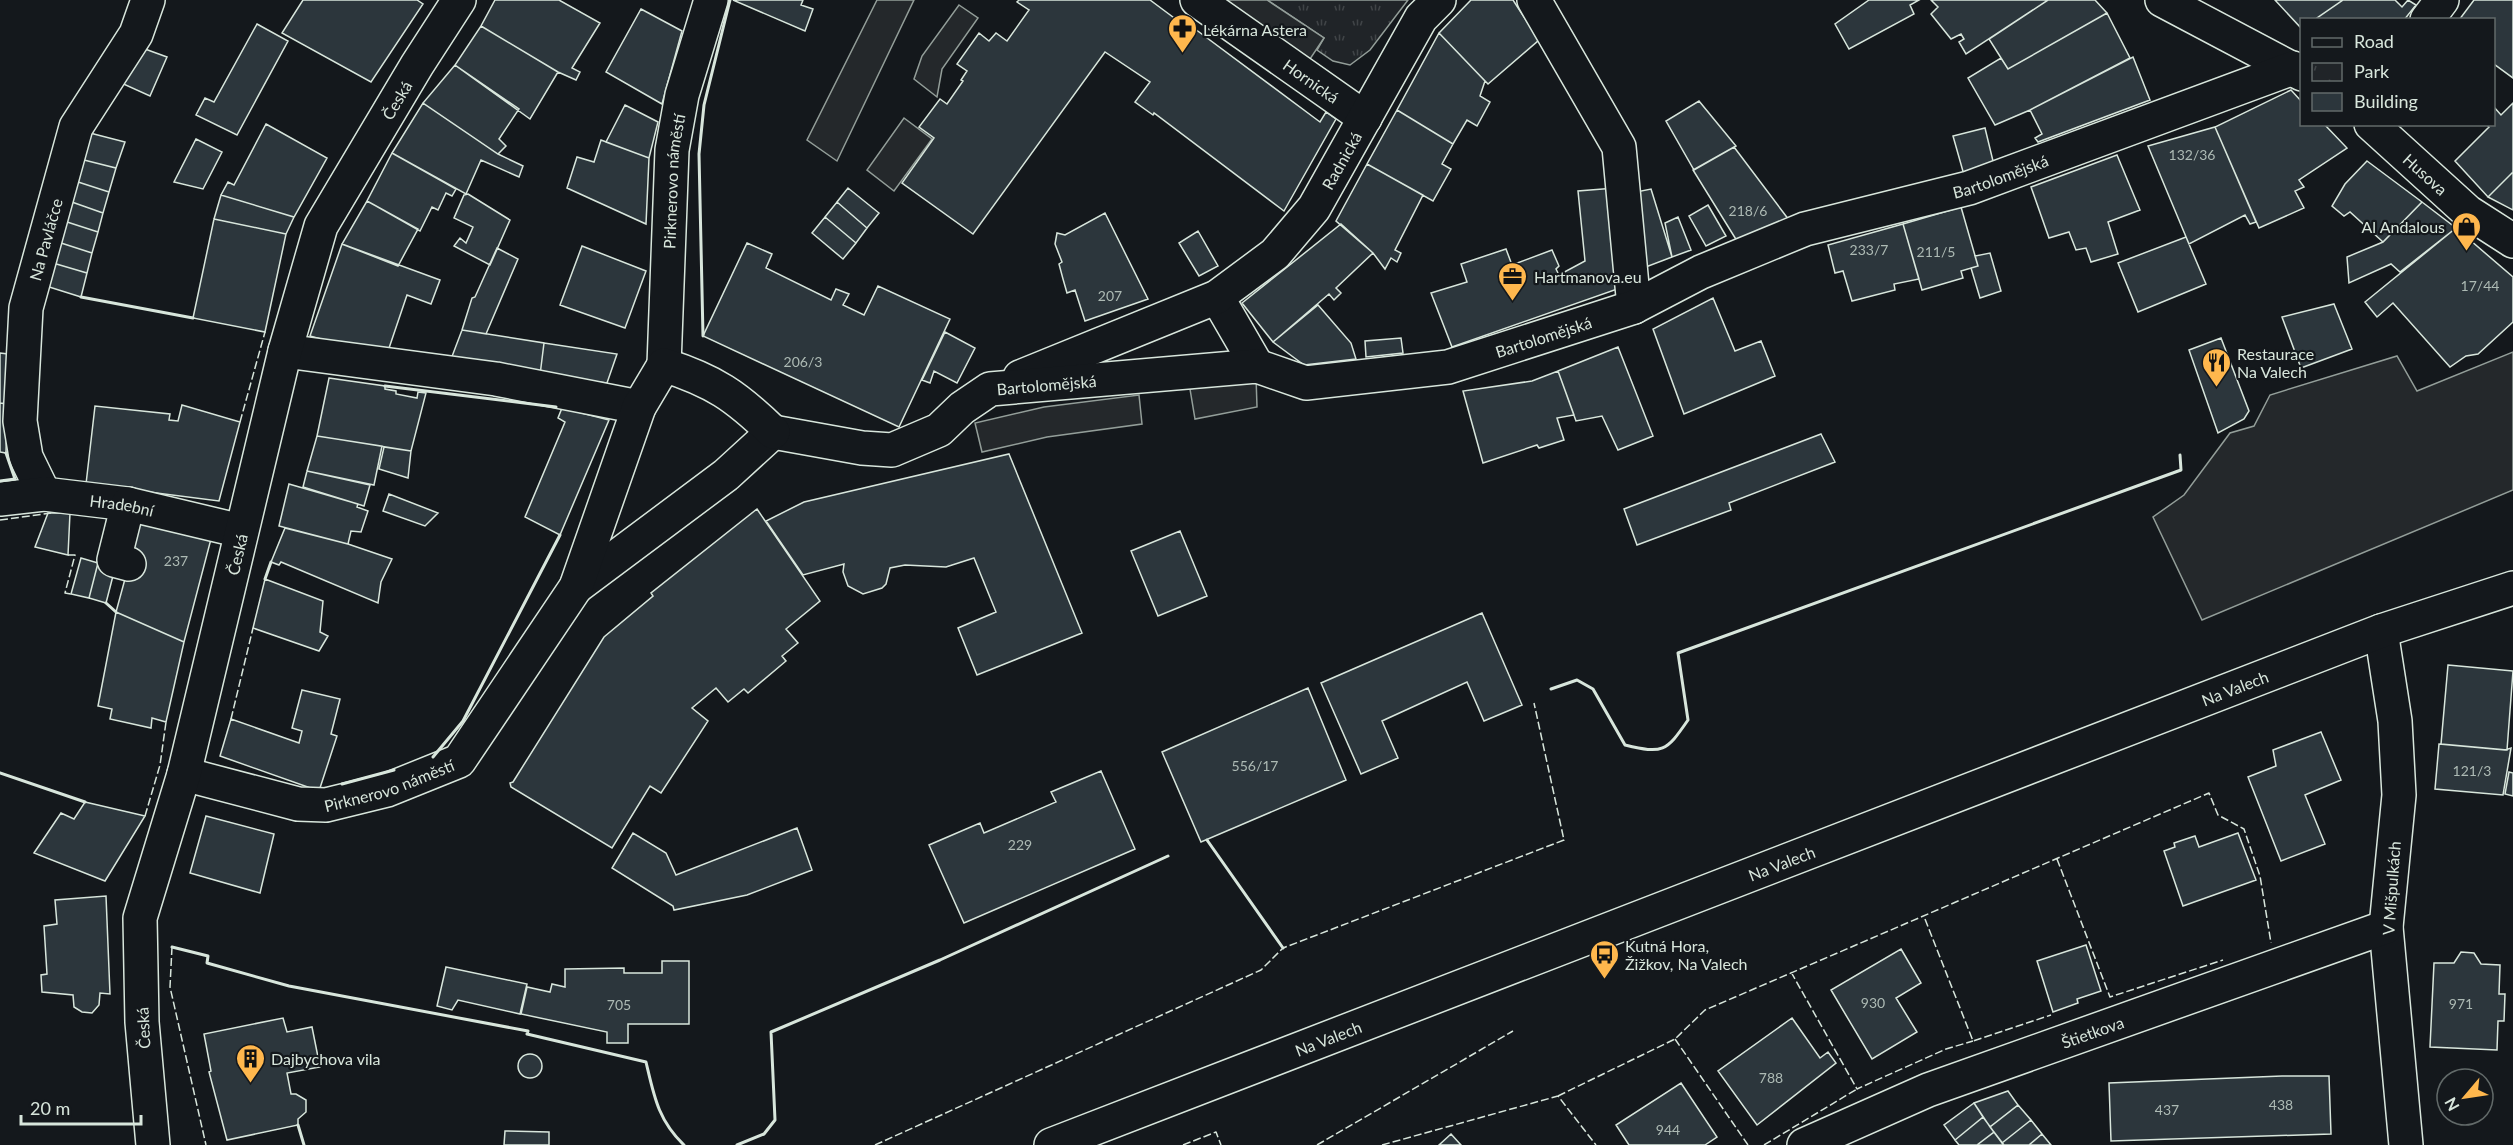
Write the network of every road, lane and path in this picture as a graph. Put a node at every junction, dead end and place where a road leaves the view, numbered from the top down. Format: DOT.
graph roads {
  1 [pos="148,0"];
  2 [pos="459,0"];
  3 [pos="711,0"];
  4 [pos="1197,0"];
  5 [pos="1439,0"];
  6 [pos="1534,0"];
  7 [pos="2162,0"];
  8 [pos="2442,0"];
  9 [pos="2428,18"];
  10 [pos="2297,71"];
  11 [pos="1365,118"];
  12 [pos="2372,126"];
  13 [pos="2513,241"];
  14 [pos="1217,297"];
  15 [pos="1634,307"];
  16 [pos="285,351"];
  17 [pos="664,365"];
  18 [pos="1257,366"];
  19 [pos="990,389"];
  20 [pos="639,407"];
  21 [pos="773,432"];
  22 [pos="44,494"];
  23 [pos="0,499"];
  24 [pos="128,504"];
  25 [pos="241,531"];
  26 [pos="129,564"];
  27 [pos="576,587"];
  28 [pos="2513,588"];
  29 [pos="2381,631"];
  30 [pos="184,774"];
  31 [pos="2386,927"];
  32 [pos="153,1145"];
  33 [pos="1051,1145"];
  34 [pos="1804,1145"];
  35 [pos="2406,1145"];
  1 -- 22 [label="street, Na Pavláčce"];
  2 -- 16 [label="street, Česká"];
  3 -- 17 [label="street, Pirknerovo náměstí"];
  4 -- 11 [label="street, Hornická"];
  5 -- 11 [label="street, Radnická"];
  6 -- 15 [label="street"];
  7 -- 10 [label="street"];
  8 -- 9 [label="street"];
  10 -- 15 [label="street, Bartolomějská"];
  11 -- 14 [label="street, Radnická"];
  12 -- 13 [label="street, Husova"];
  14 -- 18 [label="street"];
  14 -- 19 [label="street, Radnická"];
  15 -- 18 [label="street, Bartolomějská"];
  16 -- 20 [label="street"];
  16 -- 25 [label="street, Česká"];
  17 -- 20 [label="street, Pirknerovo náměstí"];
  17 -- 21 [label="street"];
  18 -- 19 [label="street, Bartolomějská"];
  19 -- 21 [label="street, Bartolomějská"];
  20 -- 27 [label="street, Pirknerovo náměstí"];
  21 -- 27 [label="street, Pirknerovo náměstí"];
  22 -- 23 [label="street, Hradební"];
  22 -- 24 [label="street, Hradební"];
  24 -- 25 [label="street, Hradební"];
  24 -- 26 [label="street"];
  25 -- 30 [label="street, Česká"];
  27 -- 30 [label="street, Pirknerovo náměstí"];
  28 -- 29 [label="street, Na Valech"];
  29 -- 31 [label="street, V Mišpulkách"];
  29 -- 33 [label="street, Na Valech"];
  30 -- 32 [label="street, Česká"];
  31 -- 34 [label="street, Štietkova"];
  31 -- 35 [label="street, V Mišpulkách"];
}
